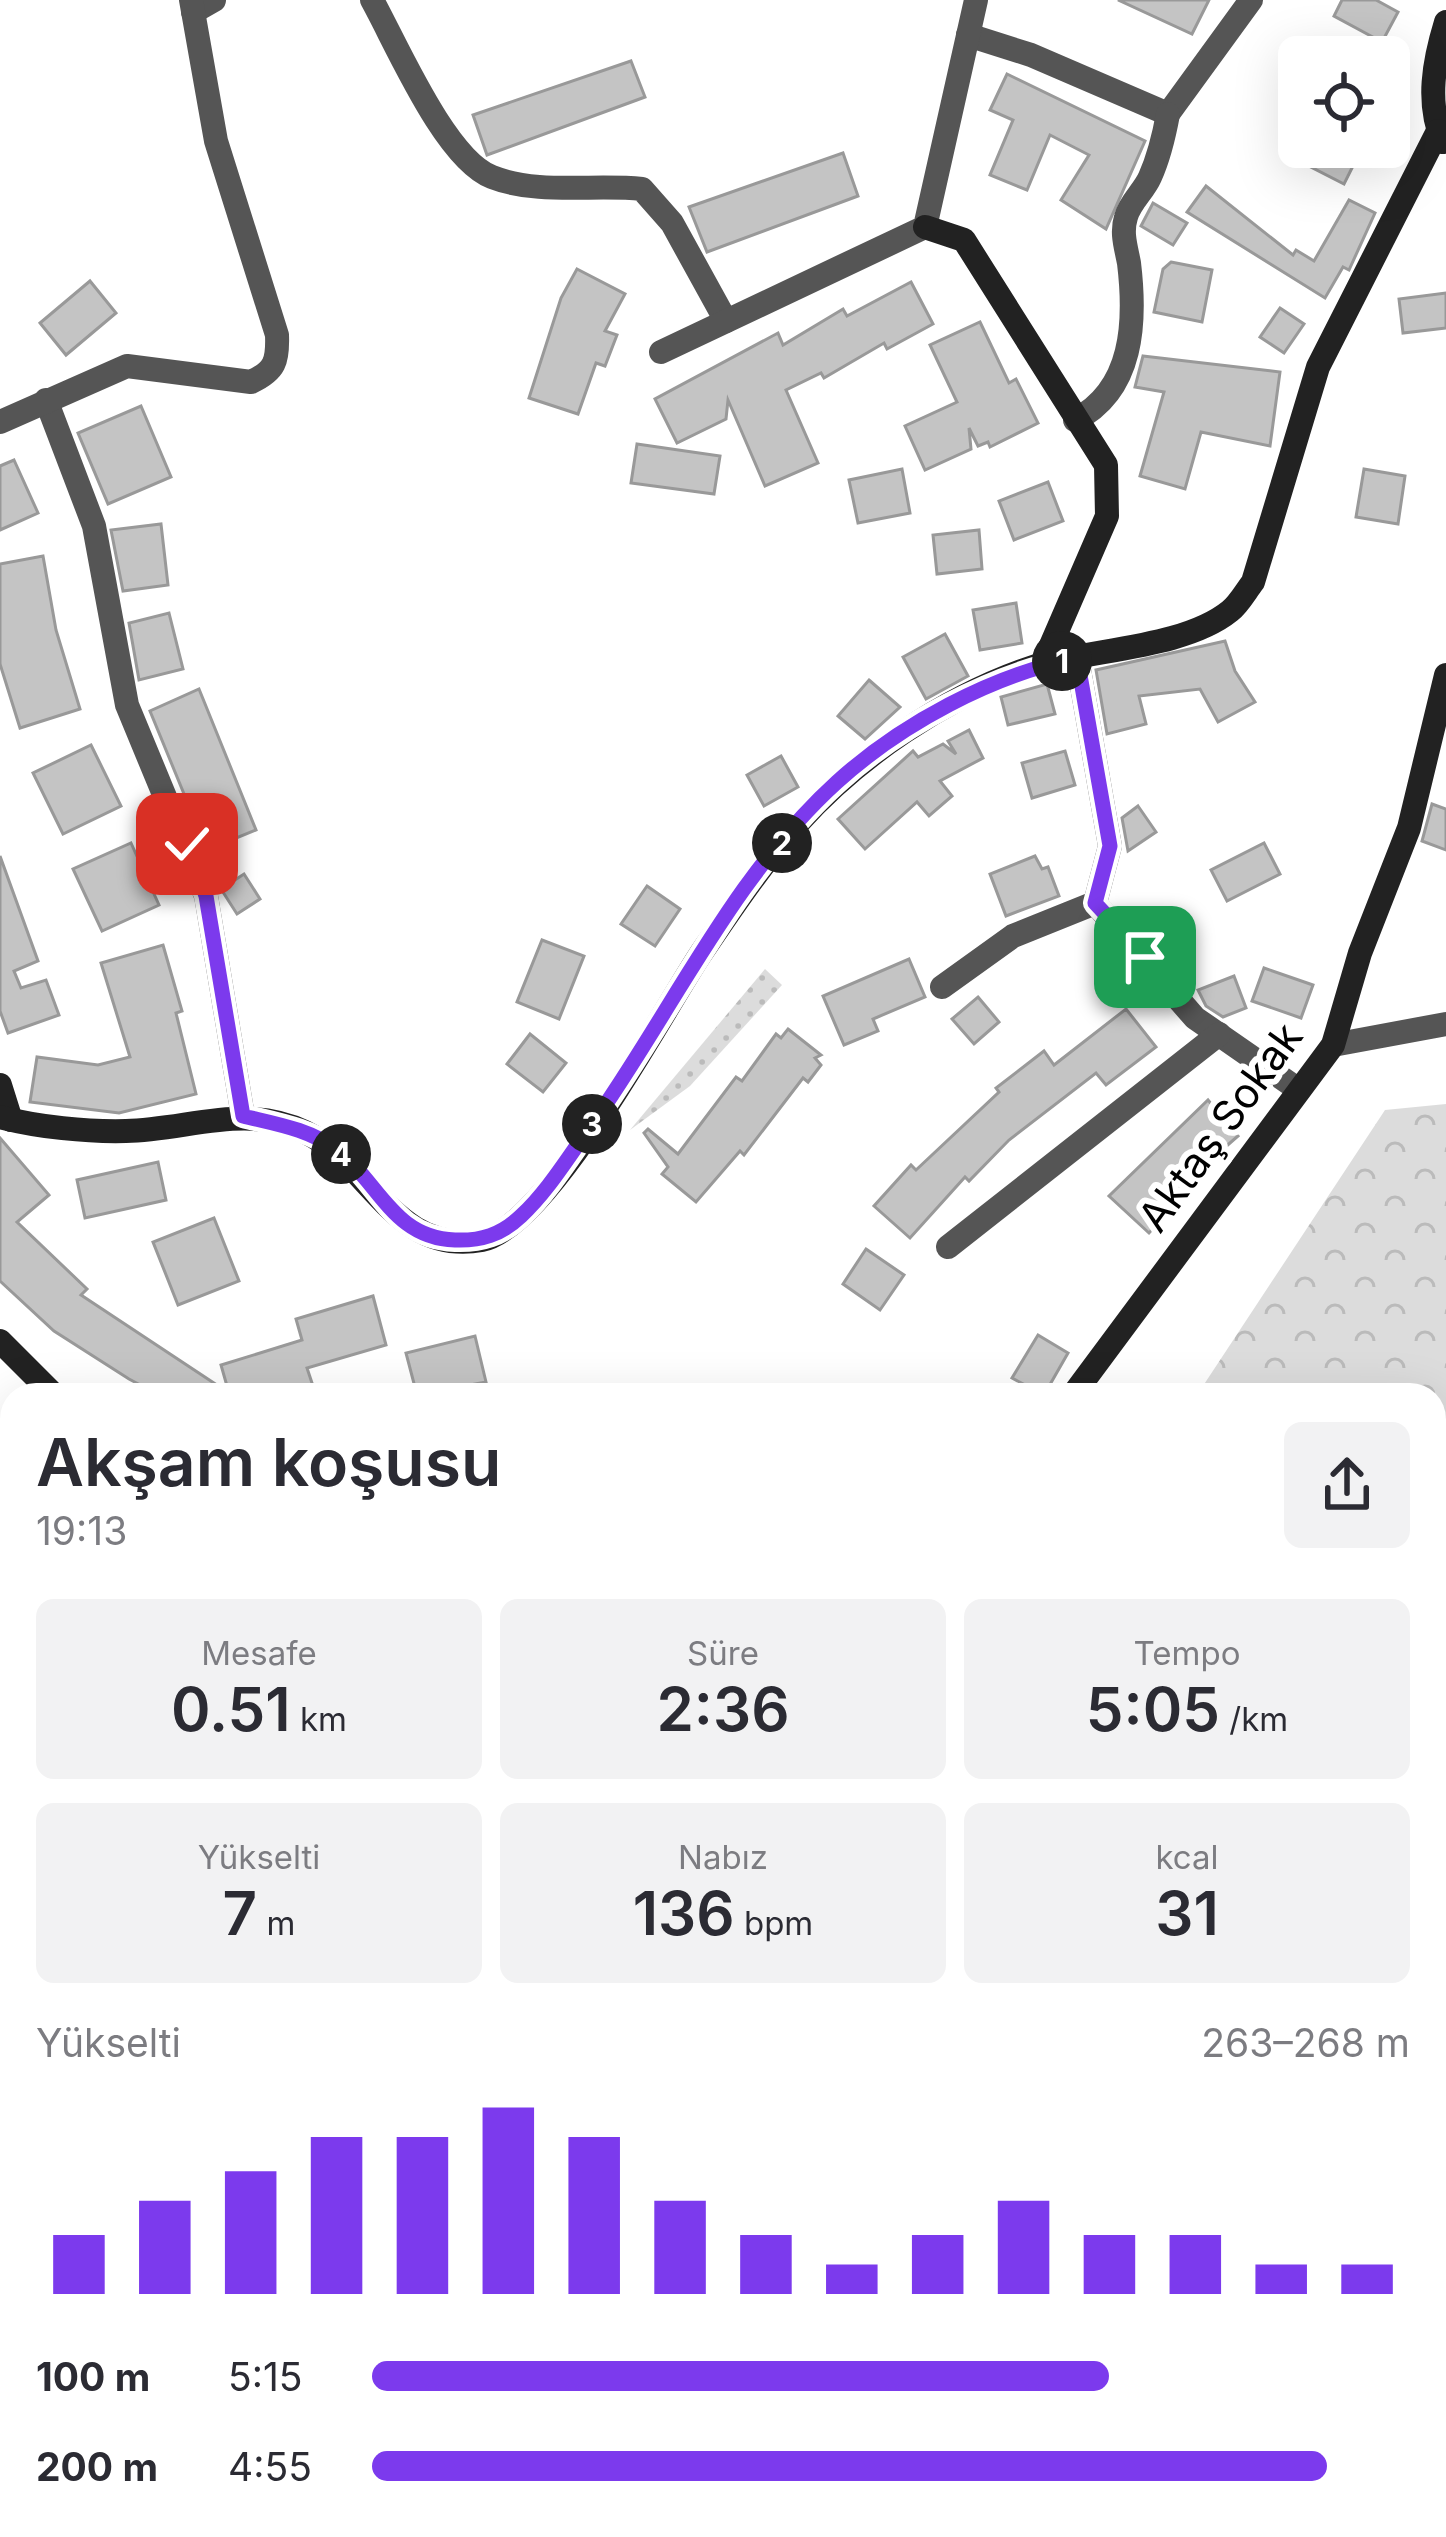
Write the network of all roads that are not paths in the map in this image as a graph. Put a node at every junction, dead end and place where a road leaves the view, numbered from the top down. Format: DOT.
graph roads {
  1 [pos="372,0"];
  2 [pos="976,0"];
  3 [pos="1251,0"];
  4 [pos="199,4"];
  5 [pos="1446,22"];
  6 [pos="968,35"];
  7 [pos="1168,114"];
  8 [pos="1442,140"];
  9 [pos="925,227"];
  10 [pos="726,321"];
  11 [pos="661,352"];
  12 [pos="46,400"];
  13 [pos="1075,420"];
  14 [pos="0,422"];
  15 [pos="1077,658"];
  16 [pos="1042,666"];
  17 [pos="1446,675"];
  18 [pos="1095,903"];
  19 [pos="942,987"];
  20 [pos="1446,1024"];
  21 [pos="1219,1034"];
  22 [pos="1333,1045"];
  23 [pos="0,1085"];
  24 [pos="1299,1090"];
  25 [pos="243,1116"];
  26 [pos="6,1119"];
  27 [pos="948,1247"];
  28 [pos="0,1341"];
  29 [pos="42,1383"];
  30 [pos="1081,1383"];
  1 -- 10 [label="street"];
  2 -- 6 [label="street"];
  3 -- 7 [label="street"];
  4 -- 12 [label="street"];
  5 -- 8 [label="street"];
  6 -- 7 [label="street"];
  6 -- 9 [label="street"];
  7 -- 13 [label="street"];
  8 -- 15 [label="street"];
  9 -- 10 [label="street"];
  9 -- 13 [label="street"];
  10 -- 11 [label="street"];
  12 -- 14 [label="street"];
  12 -- 25 [label="street"];
  13 -- 16 [label="street"];
  15 -- 16 [label="street"];
  15 -- 18 [label="street"];
  16 -- 25 [label="street"];
  17 -- 22 [label="street, Aktaş Sokak"];
  18 -- 19 [label="street"];
  18 -- 21 [label="street"];
  20 -- 22 [label="street"];
  21 -- 24 [label="street"];
  21 -- 27 [label="street"];
  22 -- 24 [label="street, Aktaş Sokak"];
  23 -- 26 [label="street"];
  24 -- 30 [label="street, Aktaş Sokak"];
  25 -- 26 [label="street"];
  28 -- 29 [label="street"];
}
